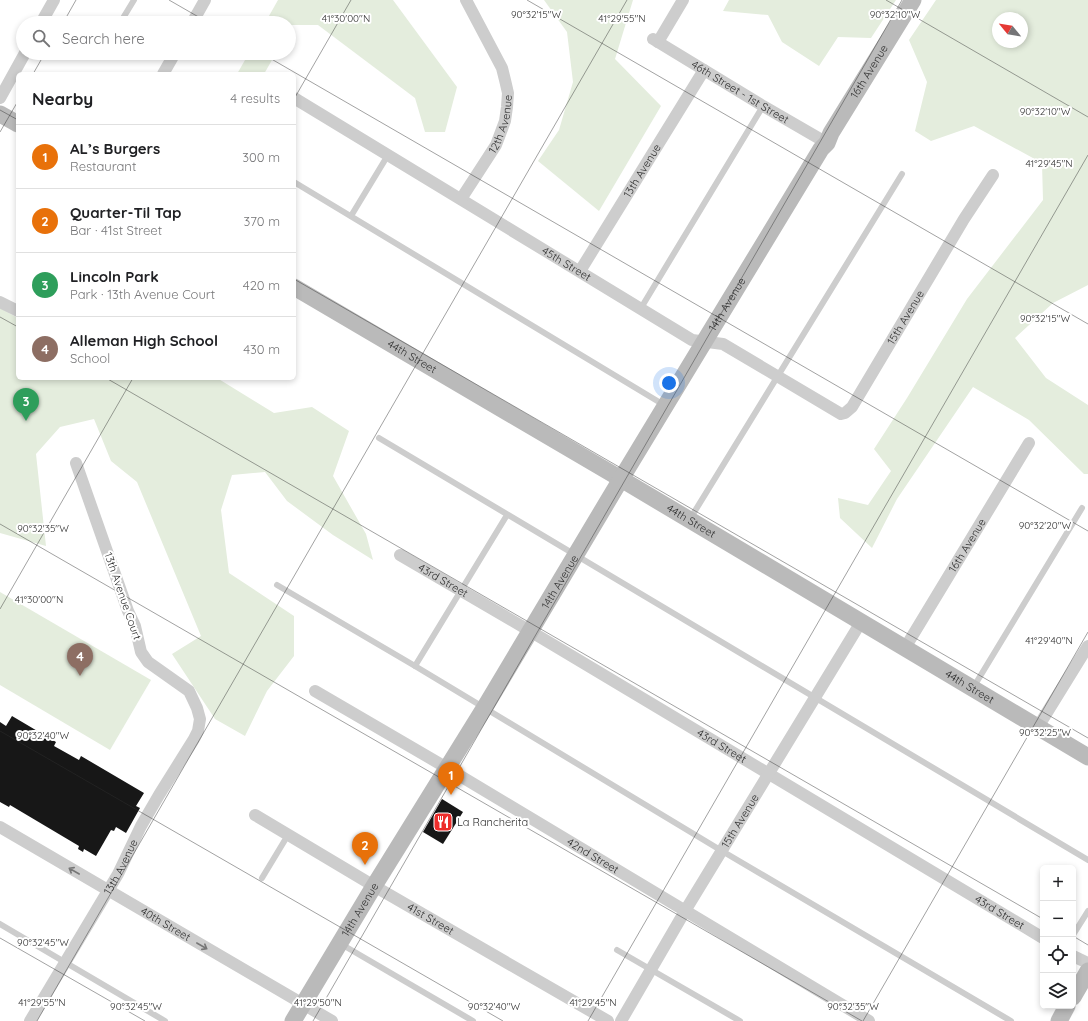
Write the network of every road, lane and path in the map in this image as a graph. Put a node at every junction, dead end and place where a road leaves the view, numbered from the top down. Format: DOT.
graph roads {
  1 [pos="54,0"];
  2 [pos="134,0"];
  3 [pos="205,0"];
  4 [pos="466,0"];
  5 [pos="683,0"];
  6 [pos="913,0"];
  7 [pos="45,16"];
  8 [pos="124,16"];
  9 [pos="196,16"];
  10 [pos="21,60"];
  11 [pos="171,60"];
  12 [pos="704,70"];
  13 [pos="164,72"];
  14 [pos="0,98"];
  15 [pos="296,99"];
  16 [pos="763,106"];
  17 [pos="0,114"];
  18 [pos="16,126"];
  19 [pos="827,143"];
  20 [pos="388,155"];
  21 [pos="902,174"];
  22 [pos="993,175"];
  23 [pos="296,183"];
  24 [pos="462,199"];
  25 [pos="351,216"];
  26 [pos="580,271"];
  27 [pos="296,288"];
  28 [pos="0,302"];
  29 [pos="641,308"];
  30 [pos="16,310"];
  31 [pos="705,341"];
  32 [pos="778,377"];
  33 [pos="665,406"];
  34 [pos="845,413"];
  35 [pos="379,438"];
  36 [pos="1029,443"];
  37 [pos="76,463"];
  38 [pos="621,479"];
  39 [pos="1082,508"];
  40 [pos="507,515"];
  41 [pos="690,520"];
  42 [pos="400,555"];
  43 [pos="576,556"];
  44 [pos="277,585"];
  45 [pos="461,590"];
  46 [pos="861,622"];
  47 [pos="530,630"];
  48 [pos="1088,646"];
  49 [pos="905,648"];
  50 [pos="415,666"];
  51 [pos="973,688"];
  52 [pos="315,691"];
  53 [pos="816,697"];
  54 [pos="197,708"];
  55 [pos="484,708"];
  56 [pos="1038,727"];
  57 [pos="1088,757"];
  58 [pos="447,768"];
  59 [pos="769,774"];
  60 [pos="255,815"];
  61 [pos="0,827"];
  62 [pos="288,835"];
  63 [pos="722,851"];
  64 [pos="1088,860"];
  65 [pos="262,878"];
  66 [pos="374,886"];
  67 [pos="108,891"];
  68 [pos="1088,910"];
  69 [pos="685,911"];
  70 [pos="0,924"];
  71 [pos="1076,931"];
  72 [pos="1041,937"];
  73 [pos="340,944"];
  74 [pos="617,950"];
  75 [pos="1076,957"];
  76 [pos="65,962"];
  77 [pos="1088,963"];
  78 [pos="651,969"];
  79 [pos="1088,971"];
  80 [pos="1076,991"];
  81 [pos="303,1004"];
  82 [pos="1065,1009"];
  83 [pos="30,1021"];
  84 [pos="165,1021"];
  85 [pos="293,1021"];
  86 [pos="332,1021"];
  87 [pos="473,1021"];
  88 [pos="608,1021"];
  89 [pos="621,1021"];
  90 [pos="740,1021"];
  91 [pos="869,1021"];
  92 [pos="1011,1021"];
  93 [pos="1059,1021"];
  1 -- 7 [label="street"];
  2 -- 8 [label="lane"];
  3 -- 9 [label="street"];
  4 -- 24 [label="street, 12th Avenue"];
  5 -- 12 [label="street, 46th Street - 1st Street"];
  6 -- 19 [label="street, 16th Avenue"];
  10 -- 14 [label="street"];
  11 -- 13 [label="street"];
  12 -- 16 [label="street, 46th Street - 1st Street"];
  12 -- 26 [label="street, 13th Avenue"];
  15 -- 20 [label="street, 45th Street"];
  16 -- 19 [label="street, 46th Street - 1st Street"];
  16 -- 29 [label="lane"];
  17 -- 18 [label="street"];
  19 -- 31 [label="street, 14th Avenue"];
  20 -- 24 [label="street, 45th Street"];
  20 -- 25 [label="lane"];
  21 -- 32 [label="lane"];
  22 -- 34 [label="street, 15th Avenue"];
  23 -- 25 [label="lane"];
  24 -- 26 [label="street, 45th Street"];
  25 -- 33 [label="lane"];
  26 -- 29 [label="street, 45th Street"];
  27 -- 38 [label="street, 44th Street"];
  28 -- 30 [label="street"];
  29 -- 31 [label="street, 45th Street"];
  31 -- 32 [label="street, 45th Street"];
  31 -- 33 [label="street, 14th Avenue"];
  32 -- 34 [label="street, 45th Street"];
  32 -- 41 [label="lane"];
  33 -- 38 [label="street, 14th Avenue"];
  35 -- 40 [label="lane"];
  36 -- 49 [label="street, 16th Avenue"];
  37 -- 54 [label="street, 13th Avenue Court"];
  38 -- 41 [label="street, 44th Street"];
  38 -- 43 [label="street, 14th Avenue"];
  39 -- 51 [label="lane"];
  40 -- 43 [label="lane"];
  40 -- 45 [label="lane"];
  41 -- 46 [label="street, 44th Street"];
  42 -- 45 [label="street, 43rd Street"];
  43 -- 47 [label="street, 14th Avenue"];
  43 -- 53 [label="lane"];
  44 -- 50 [label="lane"];
  45 -- 47 [label="street, 43rd Street"];
  45 -- 50 [label="lane"];
  46 -- 49 [label="street, 44th Street"];
  46 -- 53 [label="street, 15th Avenue"];
  47 -- 55 [label="street, 14th Avenue"];
  47 -- 59 [label="street, 43rd Street"];
  48 -- 56 [label="street"];
  49 -- 51 [label="street, 44th Street"];
  50 -- 55 [label="lane"];
  51 -- 56 [label="street, 44th Street"];
  52 -- 58 [label="street, 42nd Street"];
  53 -- 59 [label="street, 15th Avenue"];
  53 -- 64 [label="lane"];
  54 -- 67 [label="street, 13th Avenue"];
  55 -- 58 [label="street, 14th Avenue"];
  55 -- 63 [label="lane"];
  56 -- 57 [label="street, 44th Street"];
  58 -- 66 [label="street, 14th Avenue"];
  58 -- 69 [label="street, 42nd Street"];
  59 -- 63 [label="street, 15th Avenue"];
  59 -- 72 [label="street, 43rd Street"];
  60 -- 62 [label="street, 41st Street"];
  67 -- 61 [label="street, 40th Street, one-way"];
  62 -- 65 [label="lane"];
  62 -- 66 [label="street, 41st Street"];
  63 -- 69 [label="street, 15th Avenue"];
  63 -- 92 [label="lane"];
  66 -- 73 [label="street, 14th Avenue"];
  66 -- 88 [label="street, 41st Street"];
  67 -- 76 [label="street, 13th Avenue"];
  67 -- 81 [label="street, 40th Street, one-way"];
  68 -- 71 [label="lane"];
  69 -- 78 [label="street, 15th Avenue"];
  69 -- 91 [label="street, 42nd Street"];
  70 -- 76 [label="lane"];
  73 -- 81 [label="street, 14th Avenue"];
  73 -- 87 [label="lane"];
  74 -- 78 [label="lane"];
  75 -- 77 [label="street"];
  76 -- 83 [label="street, 13th Avenue"];
  76 -- 84 [label="lane"];
  78 -- 89 [label="street, 15th Avenue"];
  78 -- 90 [label="lane"];
  79 -- 80 [label="street"];
  81 -- 85 [label="street, 14th Avenue"];
  81 -- 86 [label="street, 40th Street"];
  82 -- 93 [label="street"];
}
